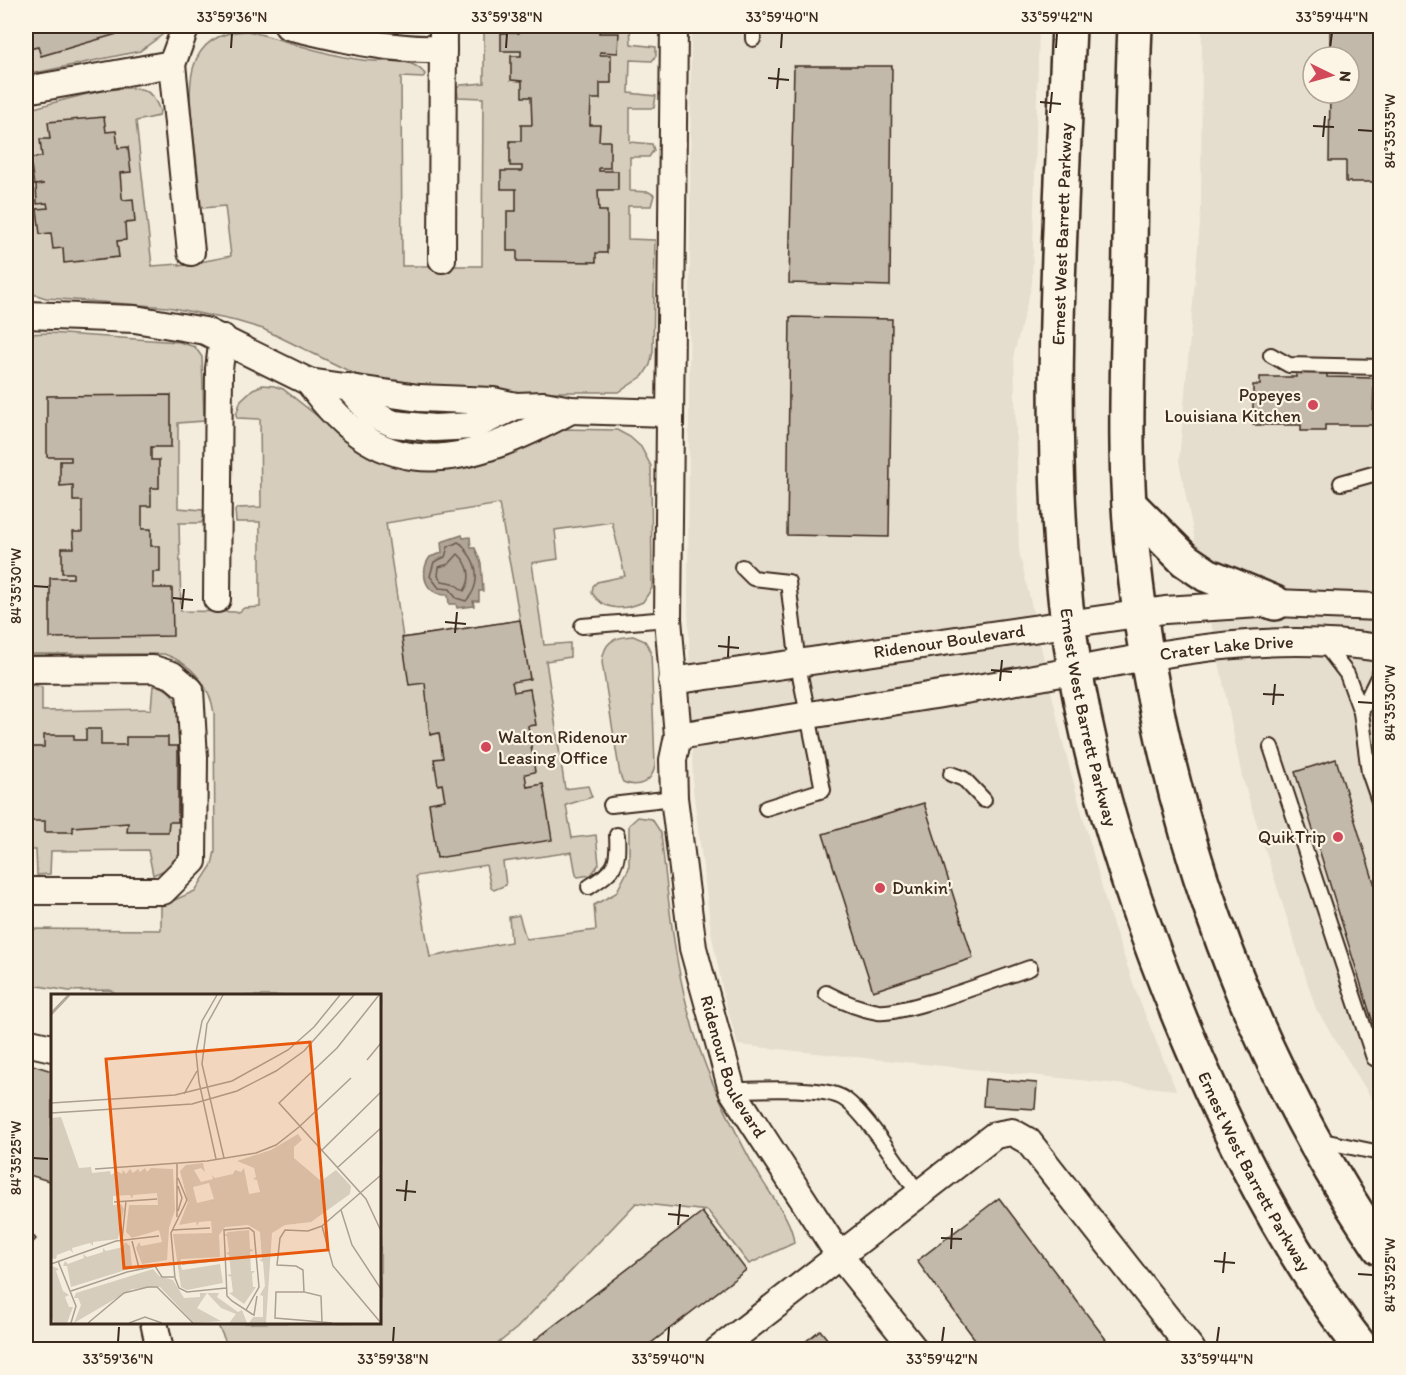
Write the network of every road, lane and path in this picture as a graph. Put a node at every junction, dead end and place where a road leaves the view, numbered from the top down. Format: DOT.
graph roads {
  1 [pos="186,26"];
  2 [pos="288,26"];
  3 [pos="674,26"];
  4 [pos="1069,26"];
  5 [pos="1137,35"];
  6 [pos="443,37"];
  7 [pos="172,64"];
  8 [pos="26,90"];
  9 [pos="191,252"];
  10 [pos="442,259"];
  11 [pos="26,315"];
  12 [pos="223,338"];
  13 [pos="1271,355"];
  14 [pos="1380,368"];
  15 [pos="309,382"];
  16 [pos="571,410"];
  17 [pos="669,414"];
  18 [pos="1380,472"];
  19 [pos="1341,483"];
  20 [pos="1129,504"];
  21 [pos="742,567"];
  22 [pos="217,599"];
  23 [pos="1275,603"];
  24 [pos="1380,607"];
  25 [pos="1140,613"];
  26 [pos="668,619"];
  27 [pos="1068,623"];
  28 [pos="582,626"];
  29 [pos="1320,641"];
  30 [pos="1380,648"];
  31 [pos="1146,655"];
  32 [pos="798,665"];
  33 [pos="26,670"];
  34 [pos="1074,670"];
  35 [pos="1380,673"];
  36 [pos="672,681"];
  37 [pos="1361,712"];
  38 [pos="807,716"];
  39 [pos="678,736"];
  40 [pos="1271,747"];
  41 [pos="951,774"];
  42 [pos="674,798"];
  43 [pos="984,800"];
  44 [pos="1379,801"];
  45 [pos="611,805"];
  46 [pos="766,808"];
  47 [pos="617,835"];
  48 [pos="589,887"];
  49 [pos="26,891"];
  50 [pos="1030,968"];
  51 [pos="826,993"];
  52 [pos="26,1042"];
  53 [pos="51,1048"];
  54 [pos="1380,1061"];
  55 [pos="732,1090"];
  56 [pos="1314,1139"];
  57 [pos="1380,1153"];
  58 [pos="919,1194"];
  59 [pos="1380,1248"];
  60 [pos="839,1255"];
  61 [pos="154,1324"];
  62 [pos="160,1350"];
  63 [pos="718,1350"];
  64 [pos="915,1350"];
  65 [pos="1192,1350"];
  66 [pos="1363,1350"];
  1 -- 7 [label="street"];
  2 -- 6 [label="street"];
  3 -- 17 [label="street"];
  4 -- 27 [label="highway, Ernest West Barrett Parkway"];
  5 -- 20 [label="highway"];
  6 -- 10 [label="street"];
  7 -- 8 [label="street"];
  7 -- 9 [label="street"];
  11 -- 12 [label="street"];
  12 -- 15 [label="street"];
  12 -- 22 [label="street"];
  13 -- 14 [label="lane"];
  15 -- 16 [label="street"];
  15 -- 16 [label="street"];
  16 -- 17 [label="street"];
  17 -- 26 [label="street"];
  18 -- 19 [label="lane"];
  20 -- 23 [label="highway"];
  20 -- 25 [label="highway"];
  21 -- 32 [label="lane"];
  23 -- 24 [label="street"];
  23 -- 25 [label="street"];
  25 -- 27 [label="street, Ridenour Boulevard"];
  25 -- 31 [label="highway"];
  26 -- 28 [label="lane"];
  26 -- 36 [label="street"];
  27 -- 32 [label="street, Ridenour Boulevard"];
  27 -- 34 [label="highway, Ernest West Barrett Parkway"];
  29 -- 30 [label="street, Crater Lake Drive"];
  29 -- 31 [label="street, Crater Lake Drive"];
  29 -- 37 [label="lane"];
  31 -- 34 [label="street, Crater Lake Drive"];
  31 -- 56 [label="highway"];
  32 -- 36 [label="street, Ridenour Boulevard"];
  32 -- 38 [label="lane"];
  33 -- 49 [label="street"];
  34 -- 38 [label="street"];
  34 -- 66 [label="highway, Ernest West Barrett Parkway"];
  35 -- 37 [label="lane"];
  36 -- 39 [label="street, Ridenour Boulevard"];
  37 -- 44 [label="lane"];
  38 -- 39 [label="street"];
  38 -- 46 [label="lane"];
  39 -- 42 [label="street, Ridenour Boulevard"];
  40 -- 54 [label="lane"];
  41 -- 43 [label="lane"];
  42 -- 45 [label="lane"];
  42 -- 55 [label="street, Ridenour Boulevard"];
  47 -- 48 [label="lane"];
  50 -- 51 [label="lane"];
  52 -- 53 [label="street"];
  55 -- 58 [label="lane"];
  55 -- 60 [label="street, Ridenour Boulevard"];
  56 -- 57 [label="lane"];
  56 -- 59 [label="highway"];
  58 -- 60 [label="street"];
  58 -- 65 [label="street"];
  60 -- 63 [label="street"];
  60 -- 64 [label="street, Ridenour Boulevard"];
  61 -- 62 [label="street"];
}
